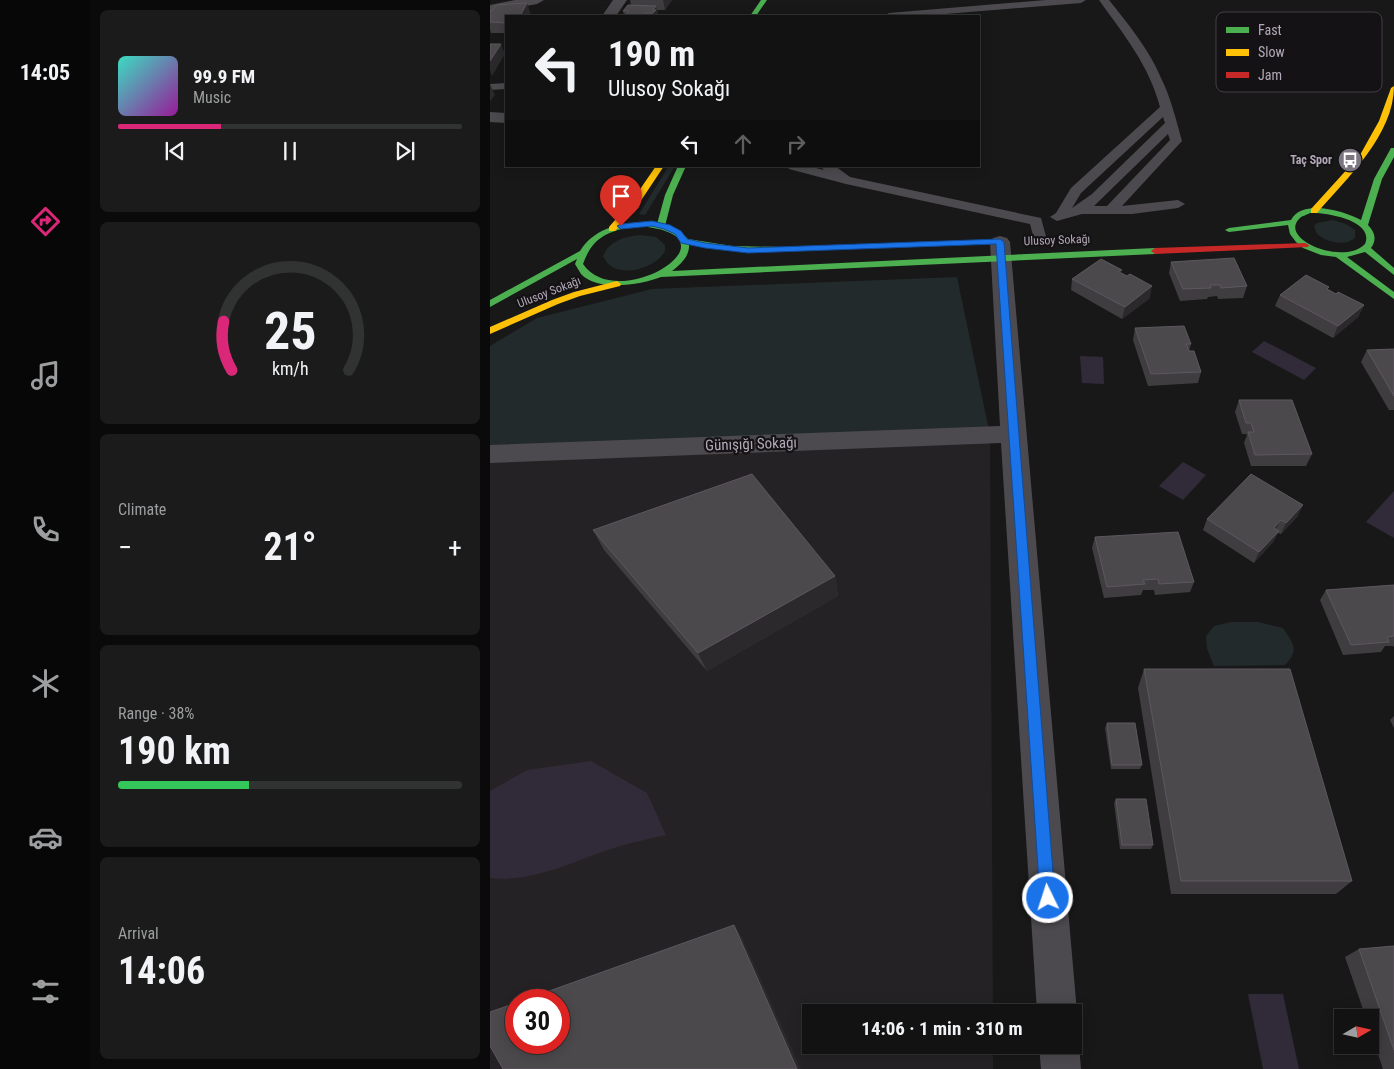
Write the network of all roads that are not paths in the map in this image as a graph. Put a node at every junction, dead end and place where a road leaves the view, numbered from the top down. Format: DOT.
graph roads {
  1 [pos="537,0"];
  2 [pos="620,0"];
  3 [pos="764,0"];
  4 [pos="1082,0"];
  5 [pos="1101,6"];
  6 [pos="490,9"];
  7 [pos="610,15"];
  8 [pos="754,15"];
  9 [pos="901,15"];
  10 [pos="980,18"];
  11 [pos="505,86"];
  12 [pos="490,87"];
  13 [pos="1394,88"];
  14 [pos="1166,108"];
  15 [pos="490,117"];
  16 [pos="505,118"];
  17 [pos="1171,124"];
  18 [pos="1394,150"];
  19 [pos="659,167"];
  20 [pos="681,167"];
  21 [pos="797,167"];
  22 [pos="827,167"];
  23 [pos="846,180"];
  24 [pos="1178,204"];
  25 [pos="1080,210"];
  26 [pos="1111,210"];
  27 [pos="1314,211"];
  28 [pos="1061,216"];
  29 [pos="1036,221"];
  30 [pos="1292,222"];
  31 [pos="1364,225"];
  32 [pos="661,226"];
  33 [pos="612,229"];
  34 [pos="1218,231"];
  35 [pos="1040,240"];
  36 [pos="684,241"];
  37 [pos="1000,245"];
  38 [pos="1305,245"];
  39 [pos="1366,248"];
  40 [pos="797,249"];
  41 [pos="581,253"];
  42 [pos="1337,254"];
  43 [pos="1394,272"];
  44 [pos="661,274"];
  45 [pos="619,284"];
  46 [pos="1394,296"];
  47 [pos="490,304"];
  48 [pos="490,331"];
  49 [pos="1013,434"];
  50 [pos="490,454"];
  51 [pos="1056,1004"];
  52 [pos="1060,1054"];
  53 [pos="1061,1069"];
  1 -- 6 [label="street"];
  2 -- 7 [label="street"];
  3 -- 8 [label="street"];
  4 -- 9 [label="lane"];
  5 -- 10 [label="lane"];
  5 -- 14 [label="lane"];
  11 -- 12 [label="lane"];
  13 -- 27 [label="street"];
  14 -- 17 [label="lane"];
  14 -- 28 [label="lane"];
  15 -- 16 [label="street"];
  17 -- 25 [label="lane"];
  17 -- 26 [label="lane"];
  18 -- 31 [label="street"];
  19 -- 33 [label="street"];
  20 -- 32 [label="street"];
  21 -- 23 [label="lane"];
  22 -- 23 [label="lane"];
  23 -- 29 [label="lane"];
  24 -- 26 [label="lane"];
  25 -- 26 [label="lane"];
  25 -- 28 [label="lane"];
  27 -- 30 [label="street"];
  27 -- 31 [label="street"];
  28 -- 29 [label="lane"];
  29 -- 35 [label="lane"];
  30 -- 34 [label="street"];
  30 -- 38 [label="street"];
  31 -- 39 [label="street"];
  32 -- 33 [label="street, Ulusoy Sokağı"];
  32 -- 36 [label="street, Ulusoy Sokağı"];
  33 -- 41 [label="street, Ulusoy Sokağı"];
  36 -- 40 [label="street, Ulusoy Sokağı"];
  36 -- 44 [label="street, Ulusoy Sokağı"];
  37 -- 38 [label="street, Ulusoy Sokağı"];
  37 -- 44 [label="street, Ulusoy Sokağı"];
  37 -- 49 [label="street"];
  38 -- 42 [label="street"];
  39 -- 42 [label="street"];
  39 -- 43 [label="street"];
  41 -- 45 [label="street, Ulusoy Sokağı"];
  41 -- 47 [label="street, Ulusoy Sokağı"];
  42 -- 46 [label="street"];
  44 -- 45 [label="street, Ulusoy Sokağı"];
  45 -- 48 [label="street, Ulusoy Sokağı"];
  49 -- 50 [label="street, Günışığı Sokağı"];
  49 -- 51 [label="street"];
  52 -- 53 [label="street"];
}
